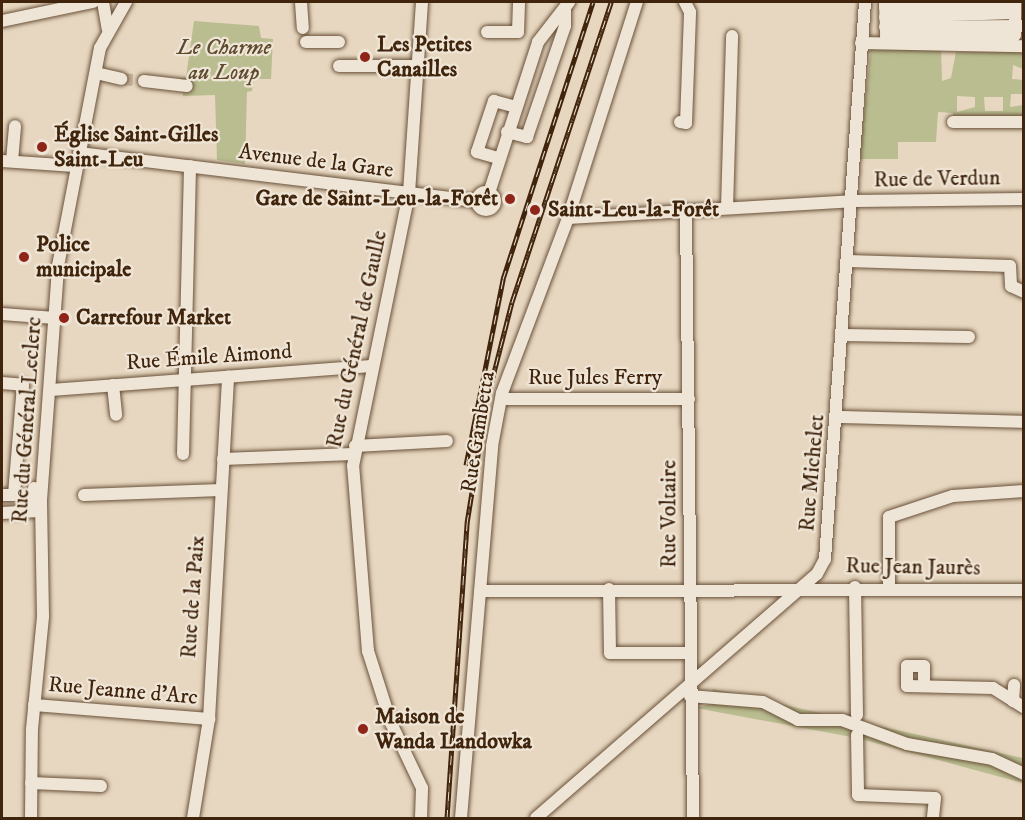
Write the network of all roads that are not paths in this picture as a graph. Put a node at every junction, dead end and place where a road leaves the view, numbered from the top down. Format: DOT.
graph roads {
  1 [pos="93,2"];
  2 [pos="103,2"];
  3 [pos="126,2"];
  4 [pos="301,2"];
  5 [pos="422,2"];
  6 [pos="519,2"];
  7 [pos="636,2"];
  8 [pos="685,2"];
  9 [pos="865,2"];
  10 [pos="567,5"];
  11 [pos="885,13"];
  12 [pos="1018,13"];
  13 [pos="970,16"];
  14 [pos="915,17"];
  15 [pos="950,17"];
  16 [pos="2,21"];
  17 [pos="303,28"];
  18 [pos="108,29"];
  19 [pos="487,32"];
  20 [pos="732,36"];
  21 [pos="306,42"];
  22 [pos="339,42"];
  23 [pos="861,43"];
  24 [pos="1023,46"];
  25 [pos="339,66"];
  26 [pos="422,66"];
  27 [pos="96,73"];
  28 [pos="121,79"];
  29 [pos="144,81"];
  30 [pos="187,86"];
  31 [pos="516,106"];
  32 [pos="680,122"];
  33 [pos="953,122"];
  34 [pos="1023,122"];
  35 [pos="15,126"];
  36 [pos="507,132"];
  37 [pos="79,153"];
  38 [pos="7,161"];
  39 [pos="497,161"];
  40 [pos="75,166"];
  41 [pos="190,166"];
  42 [pos="409,193"];
  43 [pos="1023,199"];
  44 [pos="851,201"];
  45 [pos="727,208"];
  46 [pos="686,210"];
  47 [pos="568,218"];
  48 [pos="848,261"];
  49 [pos="1023,292"];
  50 [pos="2,314"];
  51 [pos="55,318"];
  52 [pos="843,335"];
  53 [pos="969,337"];
  54 [pos="371,366"];
  55 [pos="49,370"];
  56 [pos="228,377"];
  57 [pos="184,379"];
  58 [pos="2,383"];
  59 [pos="113,385"];
  60 [pos="51,390"];
  61 [pos="501,399"];
  62 [pos="689,399"];
  63 [pos="45,409"];
  64 [pos="116,415"];
  65 [pos="838,417"];
  66 [pos="1023,422"];
  67 [pos="447,441"];
  68 [pos="354,450"];
  69 [pos="183,454"];
  70 [pos="223,459"];
  71 [pos="221,490"];
  72 [pos="1023,491"];
  73 [pos="2,495"];
  74 [pos="84,495"];
  75 [pos="36,511"];
  76 [pos="2,513"];
  77 [pos="802,586"];
  78 [pos="690,587"];
  79 [pos="855,587"];
  80 [pos="889,587"];
  81 [pos="609,589"];
  82 [pos="1023,590"];
  83 [pos="480,591"];
  84 [pos="690,653"];
  85 [pos="1014,685"];
  86 [pos="924,686"];
  87 [pos="690,690"];
  88 [pos="1018,704"];
  89 [pos="34,705"];
  90 [pos="857,715"];
  91 [pos="208,719"];
  92 [pos="857,735"];
  93 [pos="1023,774"];
  94 [pos="31,783"];
  95 [pos="101,786"];
  96 [pos="31,819"];
  97 [pos="193,819"];
  98 [pos="421,819"];
  99 [pos="461,819"];
  100 [pos="536,819"];
  101 [pos="693,819"];
  102 [pos="933,819"];
  1 -- 16 [label="street"];
  2 -- 18 [label="street"];
  3 -- 18 [label="street"];
  4 -- 17 [label="street"];
  5 -- 26 [label="street, Rue du Général de Gaulle"];
  6 -- 19 [label="street"];
  7 -- 47 [label="street, Rue Gambetta"];
  8 -- 32 [label="street"];
  9 -- 23 [label="street, Rue Michelet"];
  10 -- 31 [label="street"];
  10 -- 36 [label="street"];
  11 -- 14 [label="street"];
  11 -- 14 [label="street"];
  12 -- 13 [label="street"];
  12 -- 13 [label="street"];
  13 -- 15 [label="street"];
  13 -- 15 [label="street"];
  14 -- 15 [label="street"];
  14 -- 15 [label="street"];
  18 -- 27 [label="street, Rue du Général Leclerc"];
  20 -- 45 [label="street"];
  21 -- 22 [label="street"];
  23 -- 24 [label="street"];
  23 -- 44 [label="street, Rue Michelet"];
  25 -- 26 [label="street"];
  26 -- 42 [label="street, Rue du Général de Gaulle"];
  27 -- 28 [label="street"];
  27 -- 37 [label="street, Rue du Général Leclerc"];
  29 -- 30 [label="street"];
  31 -- 36 [label="street"];
  31 -- 39 [label="street"];
  33 -- 34 [label="street"];
  35 -- 38 [label="street"];
  36 -- 39 [label="street"];
  37 -- 40 [label="street, Rue du Général Leclerc"];
  37 -- 41 [label="street, Avenue de la Gare"];
  38 -- 40 [label="street"];
  39 -- 42 [label="street, Avenue de la Gare"];
  40 -- 51 [label="street, Rue du Général Leclerc"];
  41 -- 42 [label="street, Avenue de la Gare"];
  41 -- 57 [label="street"];
  42 -- 54 [label="street, Rue du Général de Gaulle"];
  43 -- 44 [label="street, Rue de Verdun"];
  44 -- 45 [label="street, Rue de Verdun"];
  44 -- 48 [label="street, Rue Michelet"];
  45 -- 46 [label="street, Rue de Verdun"];
  46 -- 47 [label="street, Rue de Verdun"];
  46 -- 62 [label="street, Rue Voltaire"];
  47 -- 61 [label="street, Rue Gambetta"];
  48 -- 49 [label="street"];
  48 -- 52 [label="street, Rue Michelet"];
  50 -- 51 [label="street"];
  51 -- 55 [label="street, Rue du Général Leclerc"];
  52 -- 53 [label="street"];
  52 -- 65 [label="street, Rue Michelet"];
  54 -- 56 [label="street, Rue Émile Aimond"];
  54 -- 68 [label="street, Rue du Général de Gaulle"];
  55 -- 60 [label="street, Rue du Général Leclerc"];
  55 -- 63 [label="street"];
  56 -- 57 [label="street, Rue Émile Aimond"];
  56 -- 70 [label="street, Rue de la Paix"];
  57 -- 59 [label="street, Rue Émile Aimond"];
  57 -- 69 [label="street"];
  58 -- 73 [label="street"];
  59 -- 60 [label="street, Rue Émile Aimond"];
  59 -- 64 [label="street"];
  60 -- 63 [label="street, Rue du Général Leclerc"];
  61 -- 62 [label="street, Rue Jules Ferry"];
  61 -- 83 [label="street, Rue Gambetta"];
  62 -- 78 [label="street, Rue Voltaire"];
  63 -- 75 [label="street, Rue du Général Leclerc"];
  65 -- 66 [label="street"];
  65 -- 77 [label="street, Rue Michelet"];
  67 -- 68 [label="street"];
  68 -- 70 [label="street"];
  68 -- 98 [label="street, Rue du Général de Gaulle"];
  70 -- 71 [label="street, Rue de la Paix"];
  71 -- 74 [label="street"];
  71 -- 91 [label="street, Rue de la Paix"];
  72 -- 80 [label="street"];
  75 -- 76 [label="street"];
  75 -- 89 [label="street, Rue du Général Leclerc"];
  77 -- 78 [label="street, Rue Jean Jaurès"];
  77 -- 79 [label="street, Rue Jean Jaurès"];
  77 -- 87 [label="street, Rue Michelet"];
  78 -- 81 [label="street, Rue Jean Jaurès"];
  78 -- 84 [label="street, Rue Voltaire"];
  79 -- 80 [label="street, Rue Jean Jaurès"];
  79 -- 90 [label="street"];
  80 -- 82 [label="street, Rue Jean Jaurès"];
  81 -- 83 [label="street, Rue Jean Jaurès"];
  81 -- 84 [label="street"];
  83 -- 99 [label="street, Rue Gambetta"];
  84 -- 87 [label="street, Rue Voltaire"];
  85 -- 88 [label="street"];
  86 -- 88 [label="street"];
  87 -- 93 [label="street"];
  87 -- 100 [label="street, Rue Michelet"];
  87 -- 101 [label="street, Rue Voltaire"];
  89 -- 91 [label="street, Rue Jeanne d'Arc"];
  89 -- 94 [label="street, Rue du Général Leclerc"];
  91 -- 97 [label="street, Rue de la Paix"];
  92 -- 102 [label="street"];
  94 -- 95 [label="street"];
  94 -- 96 [label="street, Rue du Général Leclerc"];
}
